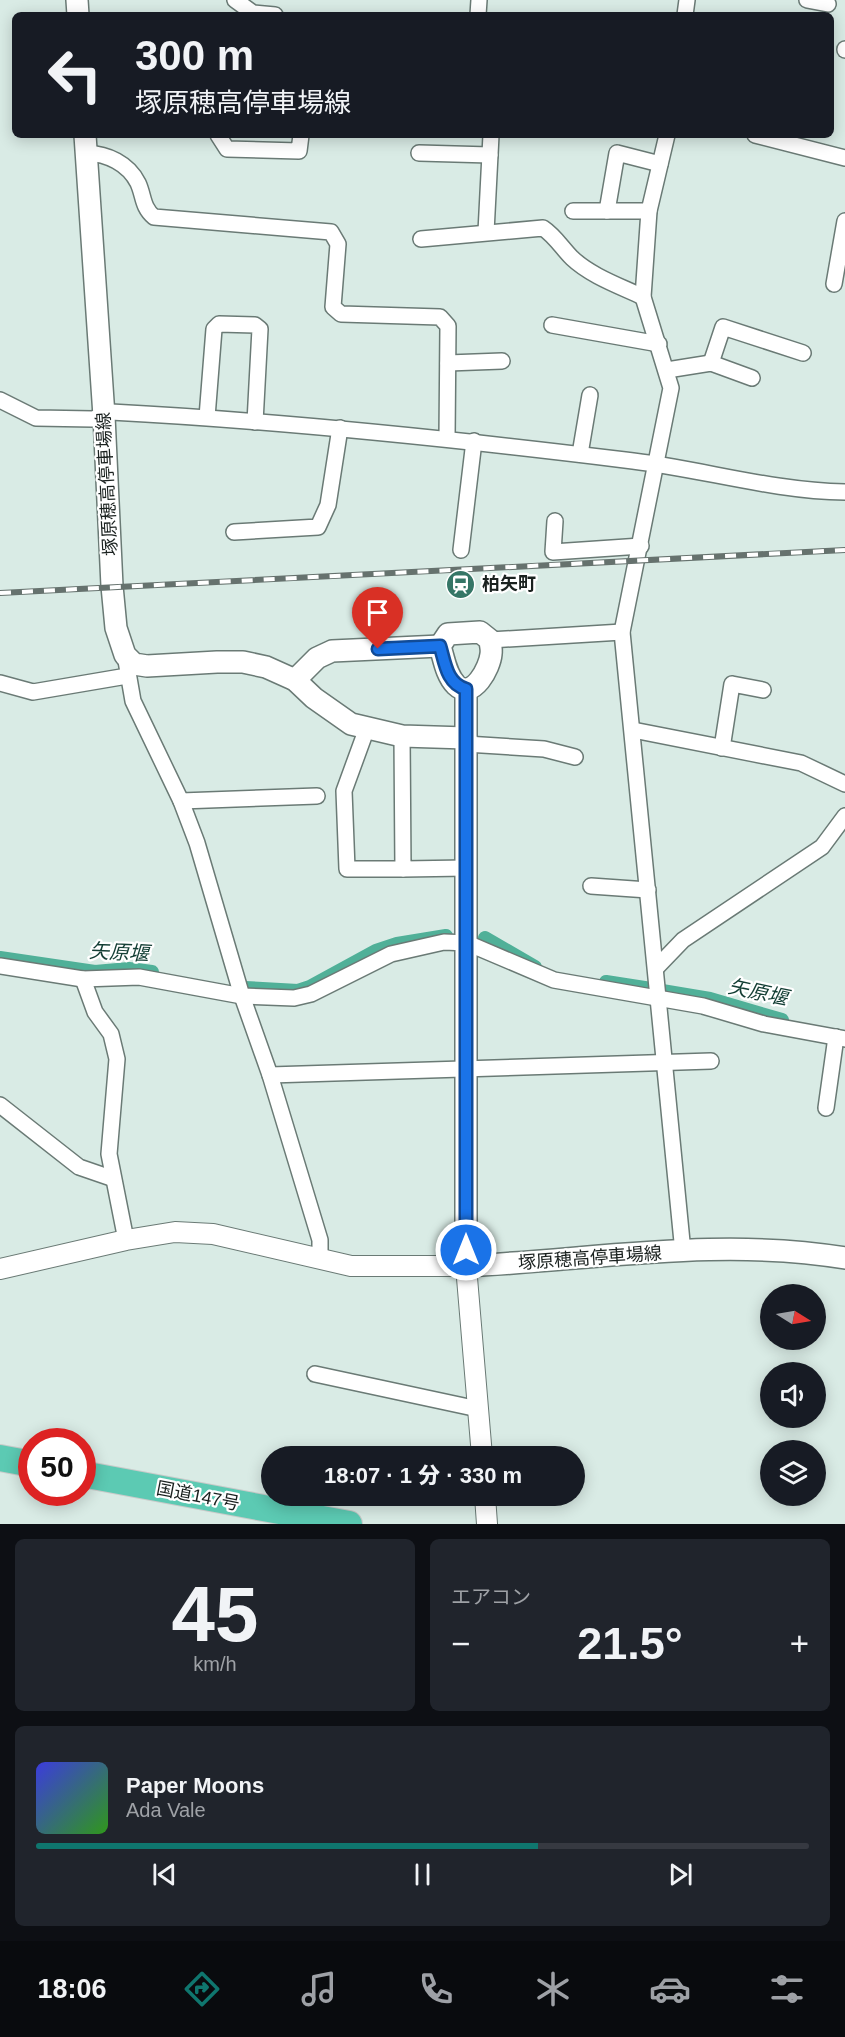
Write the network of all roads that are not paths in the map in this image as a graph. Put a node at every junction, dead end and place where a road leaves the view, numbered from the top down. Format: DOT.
graph roads {
  1 [pos="807,0"];
  2 [pos="828,4"];
  3 [pos="220,138"];
  4 [pos="301,138"];
  5 [pos="491,138"];
  6 [pos="666,138"];
  7 [pos="768,138"];
  8 [pos="86,144"];
  9 [pos="419,153"];
  10 [pos="490,155"];
  11 [pos="845,158"];
  12 [pos="660,164"];
  13 [pos="573,211"];
  14 [pos="607,211"];
  15 [pos="649,211"];
  16 [pos="845,221"];
  17 [pos="486,232"];
  18 [pos="421,239"];
  19 [pos="834,284"];
  20 [pos="643,297"];
  21 [pos="552,325"];
  22 [pos="659,344"];
  23 [pos="803,353"];
  24 [pos="502,361"];
  25 [pos="448,363"];
  26 [pos="711,363"];
  27 [pos="667,370"];
  28 [pos="752,378"];
  29 [pos="590,395"];
  30 [pos="0,400"];
  31 [pos="104,416"];
  32 [pos="207,417"];
  33 [pos="255,422"];
  34 [pos="340,428"];
  35 [pos="447,438"];
  36 [pos="474,441"];
  37 [pos="580,454"];
  38 [pos="656,463"];
  39 [pos="845,492"];
  40 [pos="555,521"];
  41 [pos="234,532"];
  42 [pos="641,546"];
  43 [pos="461,550"];
  44 [pos="622,632"];
  45 [pos="490,640"];
  46 [pos="440,646"];
  47 [pos="126,665"];
  48 [pos="295,681"];
  49 [pos="0,683"];
  50 [pos="466,689"];
  51 [pos="763,690"];
  52 [pos="367,728"];
  53 [pos="633,730"];
  54 [pos="402,736"];
  55 [pos="466,741"];
  56 [pos="722,748"];
  57 [pos="575,758"];
  58 [pos="845,784"];
  59 [pos="317,796"];
  60 [pos="181,801"];
  61 [pos="845,816"];
  62 [pos="466,868"];
  63 [pos="403,869"];
  64 [pos="591,886"];
  65 [pos="648,890"];
  66 [pos="466,943"];
  67 [pos="0,966"];
  68 [pos="657,967"];
  69 [pos="83,979"];
  70 [pos="242,996"];
  71 [pos="658,998"];
  72 [pos="840,1038"];
  73 [pos="711,1061"];
  74 [pos="665,1064"];
  75 [pos="466,1069"];
  76 [pos="270,1076"];
  77 [pos="0,1105"];
  78 [pos="826,1108"];
  79 [pos="111,1178"];
  80 [pos="126,1240"];
  81 [pos="683,1252"];
  82 [pos="845,1258"];
  83 [pos="320,1260"];
  84 [pos="466,1266"];
  85 [pos="0,1269"];
  86 [pos="315,1374"];
  87 [pos="478,1409"];
  88 [pos="481,1446"];
  89 [pos="0,1458"];
  90 [pos="18,1461"];
  91 [pos="96,1477"];
  92 [pos="486,1506"];
  93 [pos="349,1524"];
  94 [pos="487,1524"];
  1 -- 2 [label="street"];
  3 -- 4 [label="street"];
  5 -- 10 [label="street"];
  6 -- 12 [label="street"];
  7 -- 11 [label="street"];
  8 -- 25 [label="street"];
  8 -- 31 [label="main road, 塚原穂高停車場線"];
  9 -- 10 [label="street"];
  10 -- 17 [label="street"];
  12 -- 14 [label="street"];
  12 -- 15 [label="street"];
  13 -- 14 [label="street"];
  14 -- 15 [label="street"];
  15 -- 20 [label="street"];
  16 -- 19 [label="street"];
  17 -- 18 [label="street"];
  17 -- 20 [label="street"];
  20 -- 22 [label="street"];
  21 -- 22 [label="street"];
  22 -- 27 [label="street"];
  23 -- 26 [label="street"];
  24 -- 25 [label="street"];
  25 -- 35 [label="street"];
  26 -- 27 [label="street"];
  26 -- 28 [label="street"];
  27 -- 38 [label="street"];
  29 -- 37 [label="street"];
  30 -- 31 [label="street"];
  31 -- 32 [label="street"];
  31 -- 47 [label="main road, 塚原穂高停車場線"];
  32 -- 33 [label="street"];
  32 -- 33 [label="street"];
  33 -- 34 [label="street"];
  34 -- 35 [label="street"];
  34 -- 41 [label="street"];
  35 -- 36 [label="street"];
  36 -- 37 [label="street"];
  36 -- 43 [label="street"];
  37 -- 38 [label="street"];
  38 -- 39 [label="street"];
  38 -- 42 [label="street"];
  40 -- 42 [label="street"];
  42 -- 44 [label="street"];
  44 -- 45 [label="street"];
  44 -- 53 [label="street"];
  45 -- 46 [label="main road"];
  45 -- 50 [label="main road"];
  46 -- 48 [label="main road"];
  46 -- 50 [label="main road"];
  47 -- 48 [label="main road"];
  47 -- 49 [label="street"];
  47 -- 60 [label="street"];
  48 -- 52 [label="main road"];
  50 -- 55 [label="main road"];
  51 -- 56 [label="street"];
  52 -- 54 [label="main road"];
  52 -- 63 [label="street"];
  53 -- 56 [label="street"];
  53 -- 65 [label="street"];
  54 -- 55 [label="main road"];
  54 -- 63 [label="street"];
  55 -- 57 [label="street"];
  55 -- 62 [label="main road"];
  56 -- 58 [label="street"];
  59 -- 60 [label="street"];
  60 -- 70 [label="street"];
  61 -- 68 [label="street"];
  62 -- 63 [label="street"];
  62 -- 66 [label="main road"];
  64 -- 65 [label="street"];
  65 -- 68 [label="street"];
  66 -- 70 [label="street"];
  66 -- 71 [label="street"];
  66 -- 75 [label="main road"];
  67 -- 69 [label="street"];
  68 -- 71 [label="street"];
  69 -- 70 [label="street"];
  69 -- 79 [label="street"];
  70 -- 76 [label="street"];
  71 -- 72 [label="street"];
  71 -- 74 [label="street"];
  72 -- 78 [label="street"];
  73 -- 74 [label="street"];
  74 -- 75 [label="street"];
  74 -- 81 [label="street"];
  75 -- 76 [label="street"];
  75 -- 84 [label="main road"];
  76 -- 83 [label="street"];
  77 -- 79 [label="street"];
  79 -- 80 [label="street"];
  80 -- 83 [label="street"];
  80 -- 85 [label="street"];
  81 -- 82 [label="main road, 塚原穂高停車場線"];
  81 -- 84 [label="main road, 塚原穂高停車場線"];
  83 -- 84 [label="street"];
  84 -- 87 [label="street"];
  86 -- 87 [label="street"];
  87 -- 88 [label="street"];
  89 -- 90 [label="highway"];
  91 -- 93 [label="highway, 国道147号"];
  92 -- 94 [label="street"];
}
